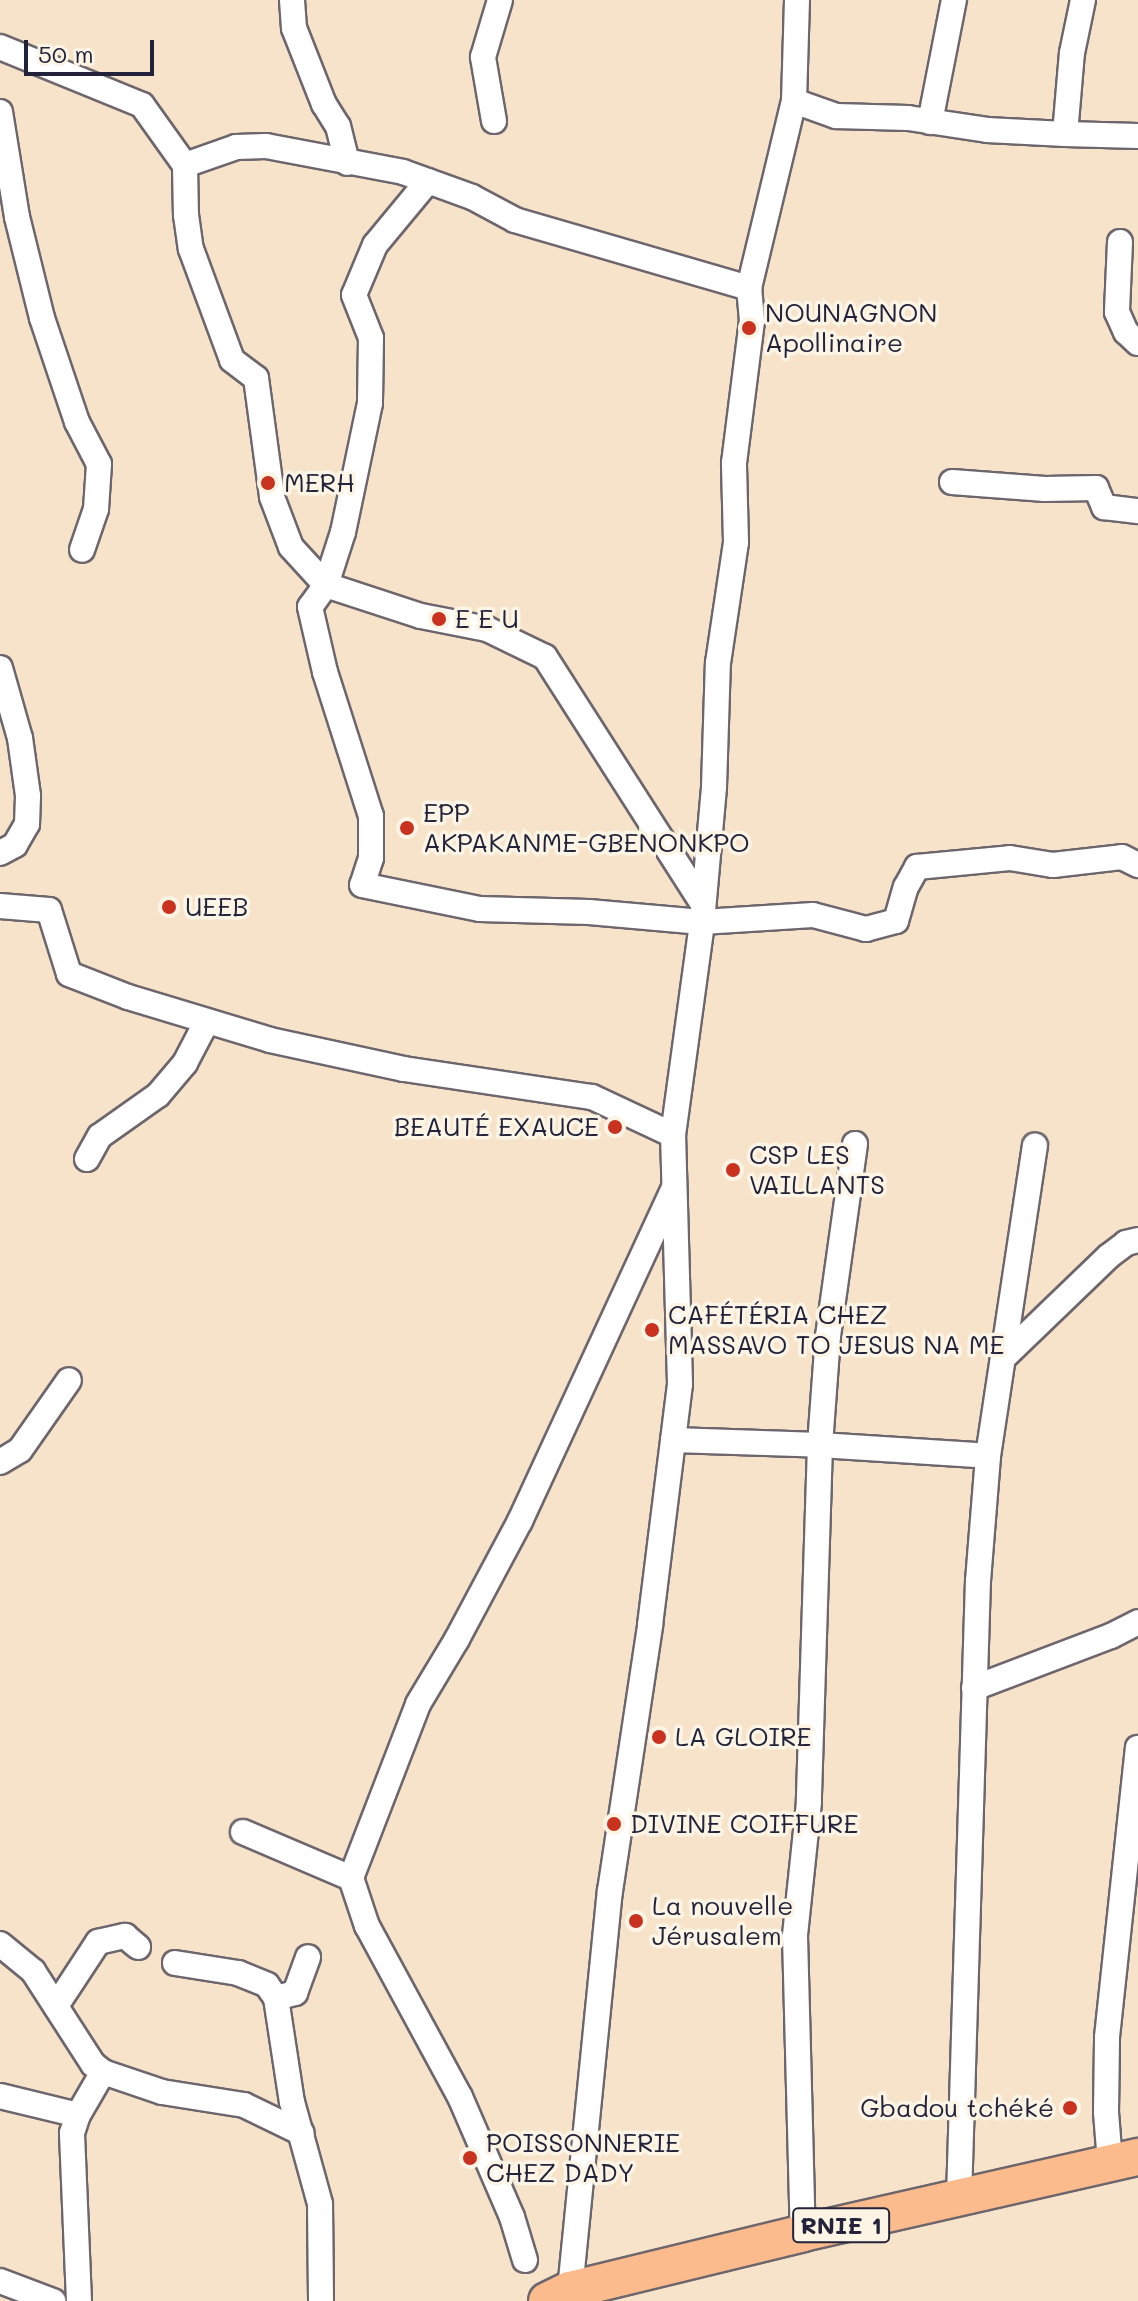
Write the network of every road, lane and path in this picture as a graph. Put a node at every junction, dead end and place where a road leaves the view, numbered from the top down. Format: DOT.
graph roads {
  1 [pos="292,0"];
  2 [pos="500,0"];
  3 [pos="797,0"];
  4 [pos="954,0"];
  5 [pos="1083,0"];
  6 [pos="0,47"];
  7 [pos="794,101"];
  8 [pos="0,112"];
  9 [pos="494,121"];
  10 [pos="930,122"];
  11 [pos="1065,134"];
  12 [pos="1138,136"];
  13 [pos="347,163"];
  14 [pos="185,165"];
  15 [pos="428,181"];
  16 [pos="1120,242"];
  17 [pos="749,288"];
  18 [pos="1138,343"];
  19 [pos="952,482"];
  20 [pos="1138,511"];
  21 [pos="82,550"];
  22 [pos="326,585"];
  23 [pos="0,668"];
  24 [pos="0,853"];
  25 [pos="1138,865"];
  26 [pos="0,906"];
  27 [pos="703,913"];
  28 [pos="207,1021"];
  29 [pos="673,1135"];
  30 [pos="855,1144"];
  31 [pos="1035,1146"];
  32 [pos="87,1159"];
  33 [pos="674,1187"];
  34 [pos="1138,1240"];
  35 [pos="1004,1357"];
  36 [pos="69,1380"];
  37 [pos="673,1440"];
  38 [pos="820,1445"];
  39 [pos="988,1456"];
  40 [pos="0,1462"];
  41 [pos="1138,1622"];
  42 [pos="974,1688"];
  43 [pos="1138,1748"];
  44 [pos="243,1832"];
  45 [pos="351,1878"];
  46 [pos="0,1944"];
  47 [pos="138,1947"];
  48 [pos="308,1957"];
  49 [pos="175,1963"];
  50 [pos="276,1998"];
  51 [pos="56,2006"];
  52 [pos="103,2072"];
  53 [pos="0,2096"];
  54 [pos="78,2115"];
  55 [pos="302,2133"];
  56 [pos="1124,2160"];
  57 [pos="959,2198"];
  58 [pos="803,2233"];
  59 [pos="525,2260"];
  60 [pos="0,2281"];
  61 [pos="559,2296"];
  62 [pos="53,2301"];
  63 [pos="79,2301"];
  64 [pos="321,2301"];
  1 -- 13 [label="street"];
  2 -- 9 [label="street"];
  3 -- 7 [label="street"];
  4 -- 10 [label="street"];
  5 -- 11 [label="street"];
  6 -- 14 [label="street"];
  7 -- 10 [label="street"];
  7 -- 17 [label="street"];
  8 -- 21 [label="street"];
  10 -- 11 [label="street"];
  11 -- 12 [label="street"];
  13 -- 14 [label="street"];
  13 -- 15 [label="street"];
  14 -- 22 [label="street"];
  15 -- 17 [label="street"];
  15 -- 22 [label="street"];
  16 -- 18 [label="street"];
  17 -- 27 [label="street"];
  19 -- 20 [label="street"];
  22 -- 27 [label="street"];
  22 -- 27 [label="street"];
  23 -- 24 [label="street"];
  25 -- 27 [label="street"];
  26 -- 28 [label="street"];
  27 -- 29 [label="street"];
  28 -- 29 [label="street"];
  28 -- 32 [label="street"];
  29 -- 33 [label="street"];
  30 -- 38 [label="street"];
  31 -- 35 [label="street"];
  33 -- 37 [label="street"];
  33 -- 45 [label="street"];
  34 -- 35 [label="street"];
  35 -- 39 [label="street"];
  36 -- 40 [label="street"];
  37 -- 38 [label="street"];
  37 -- 61 [label="street"];
  38 -- 39 [label="street"];
  38 -- 58 [label="street"];
  39 -- 42 [label="street"];
  41 -- 42 [label="street"];
  42 -- 57 [label="street"];
  43 -- 56 [label="street"];
  44 -- 45 [label="street"];
  45 -- 59 [label="street"];
  46 -- 51 [label="street"];
  47 -- 51 [label="street"];
  48 -- 50 [label="street"];
  49 -- 50 [label="street"];
  50 -- 55 [label="street"];
  51 -- 52 [label="street"];
  52 -- 54 [label="street"];
  52 -- 55 [label="street"];
  53 -- 54 [label="street"];
  54 -- 63 [label="street"];
  55 -- 64 [label="street"];
  56 -- 57 [label="highway, RNIE 1"];
  57 -- 58 [label="highway, RNIE 1"];
  58 -- 61 [label="highway, RNIE 1"];
  60 -- 62 [label="street"];
}
